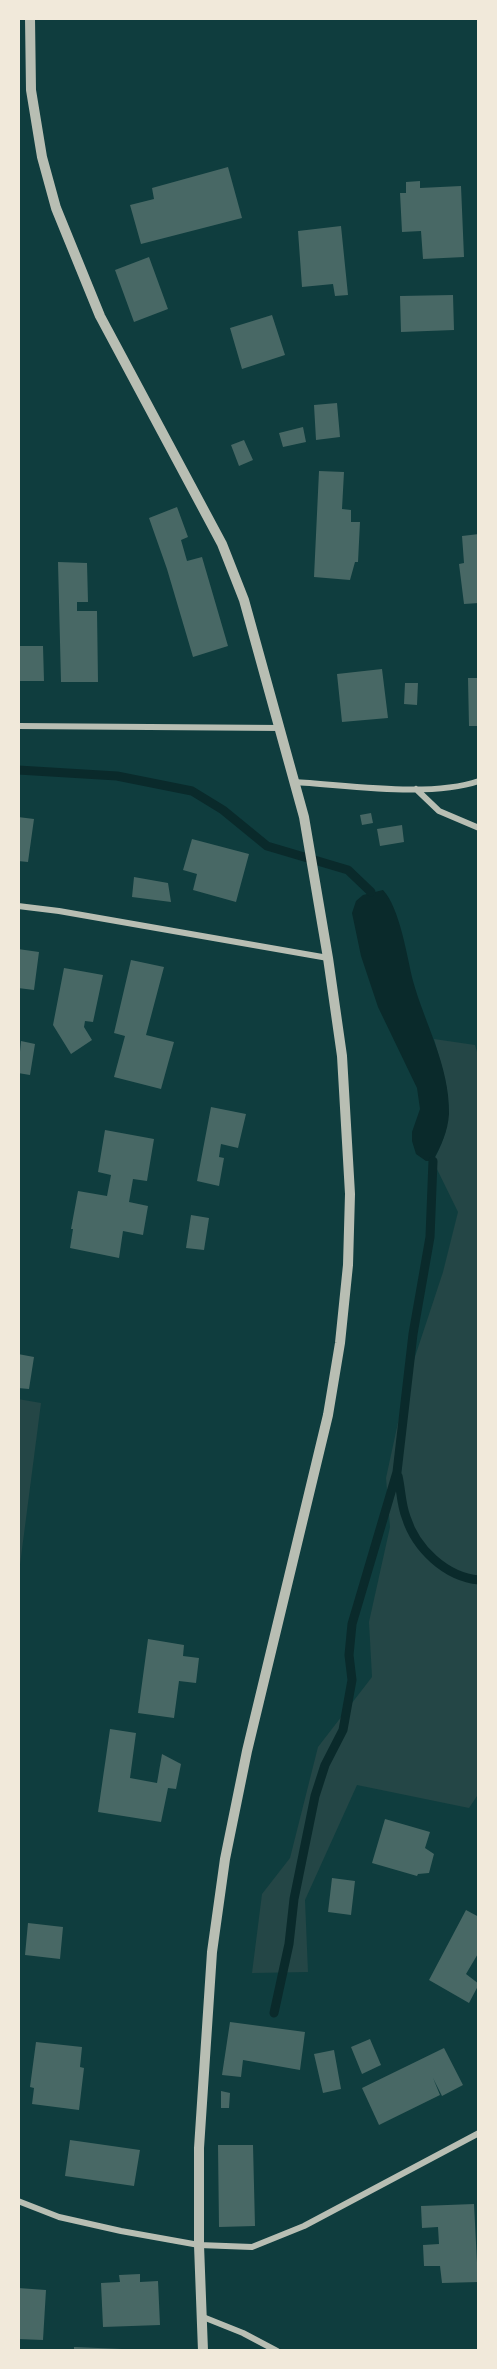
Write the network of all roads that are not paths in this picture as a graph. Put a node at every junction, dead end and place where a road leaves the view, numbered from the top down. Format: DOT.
graph roads {
  1 [pos="30,18"];
  2 [pos="18,726"];
  3 [pos="281,728"];
  4 [pos="479,781"];
  5 [pos="294,782"];
  6 [pos="416,789"];
  7 [pos="479,828"];
  8 [pos="18,906"];
  9 [pos="328,958"];
  10 [pos="479,2133"];
  11 [pos="18,2201"];
  12 [pos="199,2245"];
  13 [pos="203,2317"];
  14 [pos="203,2351"];
  15 [pos="277,2351"];
  1 -- 3 [label="street"];
  2 -- 3 [label="street"];
  3 -- 5 [label="street"];
  4 -- 6 [label="street"];
  5 -- 6 [label="street"];
  5 -- 9 [label="street"];
  6 -- 7 [label="street"];
  8 -- 9 [label="street"];
  9 -- 12 [label="street"];
  10 -- 12 [label="street"];
  11 -- 12 [label="street"];
  12 -- 13 [label="street"];
  13 -- 14 [label="street"];
  13 -- 15 [label="street"];
}
